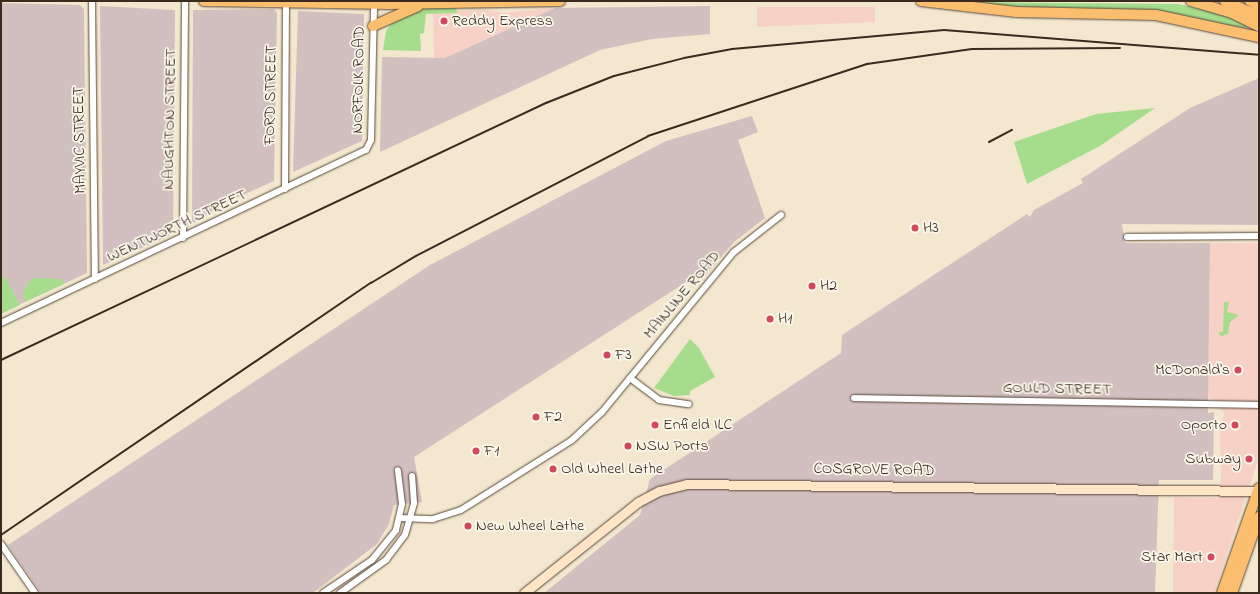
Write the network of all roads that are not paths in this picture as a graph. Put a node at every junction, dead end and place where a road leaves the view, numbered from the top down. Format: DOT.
graph roads {
  1 [pos="92,1"];
  2 [pos="186,1"];
  3 [pos="204,1"];
  4 [pos="560,1"];
  5 [pos="921,1"];
  6 [pos="1191,1"];
  7 [pos="1225,1"];
  8 [pos="286,3"];
  9 [pos="374,4"];
  10 [pos="426,4"];
  11 [pos="1259,16"];
  12 [pos="374,26"];
  13 [pos="1259,26"];
  14 [pos="1232,33"];
  15 [pos="1259,37"];
  16 [pos="363,152"];
  17 [pos="285,188"];
  18 [pos="781,215"];
  19 [pos="1259,236"];
  20 [pos="1127,237"];
  21 [pos="183,238"];
  22 [pos="95,279"];
  23 [pos="1,323"];
  24 [pos="630,378"];
  25 [pos="854,398"];
  26 [pos="689,404"];
  27 [pos="1259,405"];
  28 [pos="398,470"];
  29 [pos="412,476"];
  30 [pos="1259,490"];
  31 [pos="1259,517"];
  32 [pos="400,518"];
  33 [pos="410,520"];
  34 [pos="1,544"];
  35 [pos="35,593"];
  36 [pos="323,593"];
  37 [pos="340,593"];
  38 [pos="524,593"];
  39 [pos="1222,593"];
  40 [pos="1232,593"];
  1 -- 22 [label="street, MAYVIC STREET"];
  2 -- 21 [label="street, NAUGHTON STREET"];
  3 -- 8 [label="highway"];
  4 -- 10 [label="highway"];
  5 -- 14 [label="highway"];
  6 -- 13 [label="highway"];
  7 -- 11 [label="highway"];
  8 -- 9 [label="highway"];
  8 -- 17 [label="street, FORD STREET"];
  9 -- 10 [label="highway"];
  9 -- 12 [label="street, NORFOLK ROAD"];
  10 -- 12 [label="highway"];
  12 -- 16 [label="street, NORFOLK ROAD"];
  13 -- 14 [label="highway"];
  14 -- 15 [label="highway"];
  16 -- 17 [label="street, WENTWORTH STREET"];
  17 -- 21 [label="street, WENTWORTH STREET"];
  18 -- 24 [label="street, MAINLINE ROAD"];
  19 -- 20 [label="street"];
  21 -- 22 [label="street, WENTWORTH STREET"];
  22 -- 23 [label="street, WENTWORTH STREET"];
  24 -- 26 [label="street"];
  24 -- 33 [label="street, MAINLINE ROAD"];
  25 -- 27 [label="street, GOULD STREET"];
  28 -- 32 [label="street"];
  29 -- 33 [label="street"];
  30 -- 38 [label="main road, COSGROVE ROAD"];
  30 -- 39 [label="highway"];
  31 -- 40 [label="highway"];
  32 -- 33 [label="street, MAINLINE ROAD"];
  32 -- 36 [label="street"];
  33 -- 37 [label="street"];
  34 -- 35 [label="street"];
}
